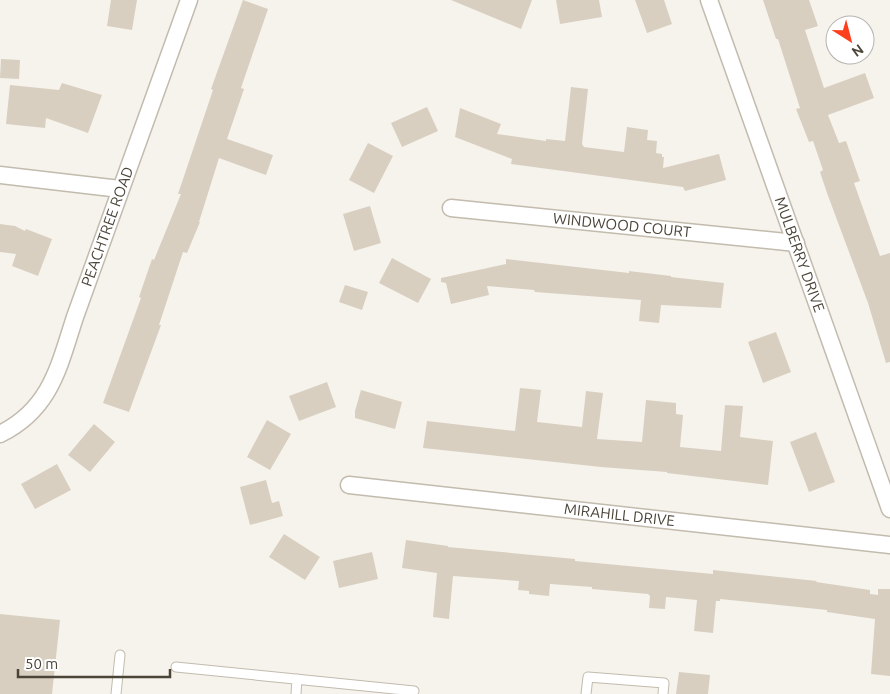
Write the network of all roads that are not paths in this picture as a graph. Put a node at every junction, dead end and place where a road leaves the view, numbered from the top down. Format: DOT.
graph roads {
  1 [pos="189,0"];
  2 [pos="709,0"];
  3 [pos="0,176"];
  4 [pos="120,188"];
  5 [pos="451,208"];
  6 [pos="796,243"];
  7 [pos="0,434"];
  8 [pos="349,485"];
  9 [pos="890,509"];
  10 [pos="890,544"];
  11 [pos="120,656"];
  12 [pos="176,667"];
  13 [pos="297,679"];
  14 [pos="414,691"];
  15 [pos="116,694"];
  16 [pos="296,694"];
  17 [pos="586,694"];
  18 [pos="663,694"];
  1 -- 4 [label="street, PEACHTREE ROAD"];
  2 -- 6 [label="street, MULBERRY DRIVE"];
  3 -- 4 [label="street"];
  4 -- 7 [label="street, PEACHTREE ROAD"];
  5 -- 6 [label="street, WINDWOOD COURT"];
  6 -- 9 [label="street, MULBERRY DRIVE"];
  8 -- 10 [label="street, MIRAHILL DRIVE"];
  11 -- 15 [label="lane"];
  12 -- 13 [label="lane"];
  13 -- 14 [label="lane"];
  13 -- 16 [label="lane"];
  17 -- 18 [label="lane"];
}
